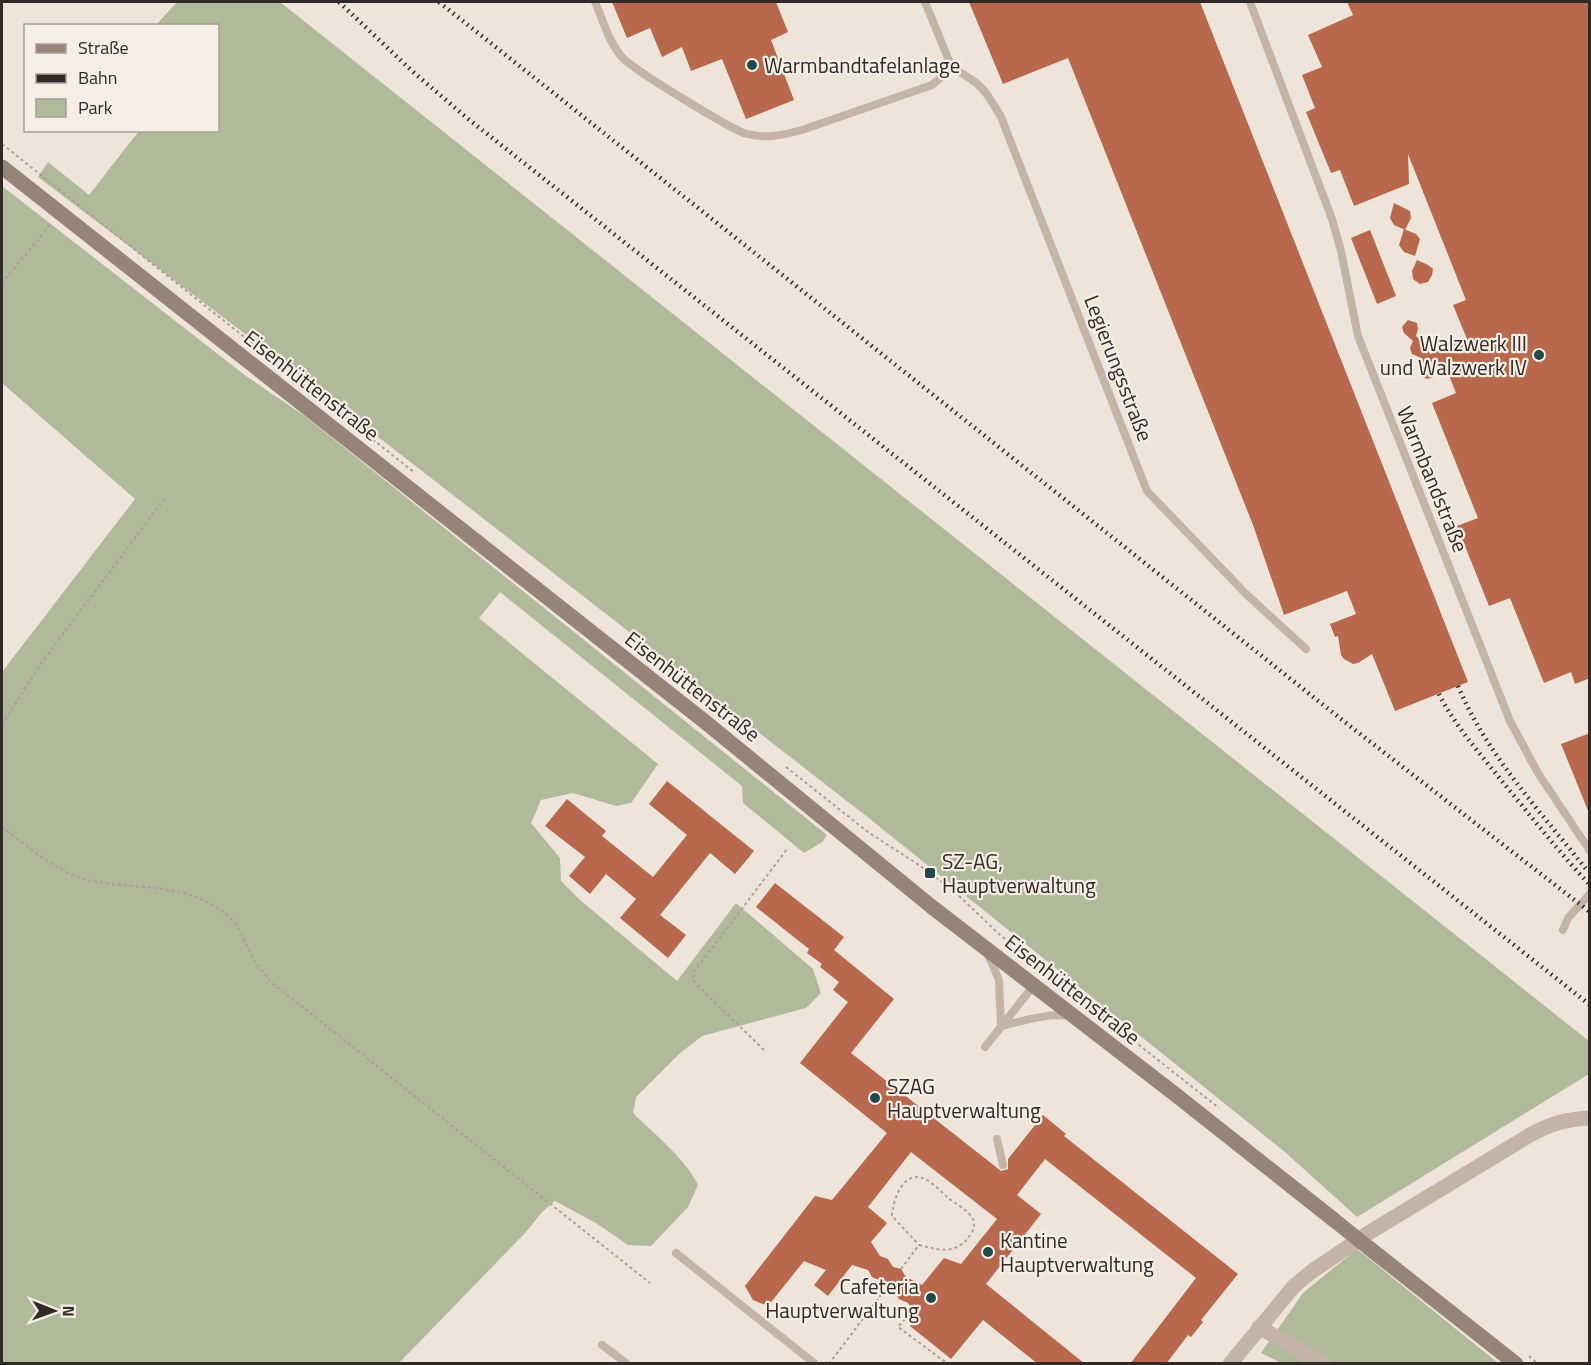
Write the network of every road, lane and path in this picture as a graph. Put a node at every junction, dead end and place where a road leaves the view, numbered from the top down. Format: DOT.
graph roads {
  1 [pos="595,2"];
  2 [pos="925,2"];
  3 [pos="1250,2"];
  4 [pos="952,68"];
  5 [pos="2,166"];
  6 [pos="61,213"];
  7 [pos="2,283"];
  8 [pos="165,498"];
  9 [pos="1306,649"];
  10 [pos="2,725"];
  11 [pos="2,827"];
  12 [pos="788,848"];
  13 [pos="1590,851"];
  14 [pos="1590,894"];
  15 [pos="1563,930"];
  16 [pos="985,946"];
  17 [pos="1034,985"];
  18 [pos="1075,1017"];
  19 [pos="1001,1026"];
  20 [pos="985,1047"];
  21 [pos="764,1050"];
  22 [pos="1590,1118"];
  23 [pos="997,1138"];
  24 [pos="1003,1165"];
  25 [pos="919,1245"];
  26 [pos="676,1253"];
  27 [pos="901,1269"];
  28 [pos="650,1283"];
  29 [pos="886,1288"];
  30 [pos="913,1310"];
  31 [pos="1259,1327"];
  32 [pos="602,1345"];
  33 [pos="626,1363"];
  34 [pos="815,1364"];
  35 [pos="829,1364"];
  36 [pos="948,1364"];
  37 [pos="1230,1364"];
  38 [pos="1323,1364"];
  39 [pos="1516,1364"];
  1 -- 4 [label="lane"];
  2 -- 4 [label="lane"];
  3 -- 13 [label="lane, Warmbandstraße"];
  4 -- 9 [label="lane, Legierungsstraße"];
  5 -- 6 [label="street, Eisenhüttenstraße"];
  6 -- 7 [label="path"];
  6 -- 16 [label="street, Eisenhüttenstraße"];
  8 -- 10 [label="path"];
  11 -- 28 [label="path"];
  12 -- 21 [label="path"];
  14 -- 15 [label="lane"];
  16 -- 17 [label="street, Eisenhüttenstraße"];
  16 -- 19 [label="lane"];
  17 -- 18 [label="street, Eisenhüttenstraße"];
  17 -- 19 [label="lane"];
  18 -- 19 [label="lane"];
  18 -- 39 [label="street, Eisenhüttenstraße, bridge"];
  19 -- 20 [label="lane"];
  22 -- 31 [label="street"];
  23 -- 24 [label="lane"];
  25 -- 25 [label="path"];
  25 -- 27 [label="path"];
  26 -- 34 [label="lane"];
  29 -- 35 [label="path"];
  30 -- 36 [label="path"];
  31 -- 37 [label="street"];
  31 -- 38 [label="street"];
  32 -- 33 [label="lane"];
}
